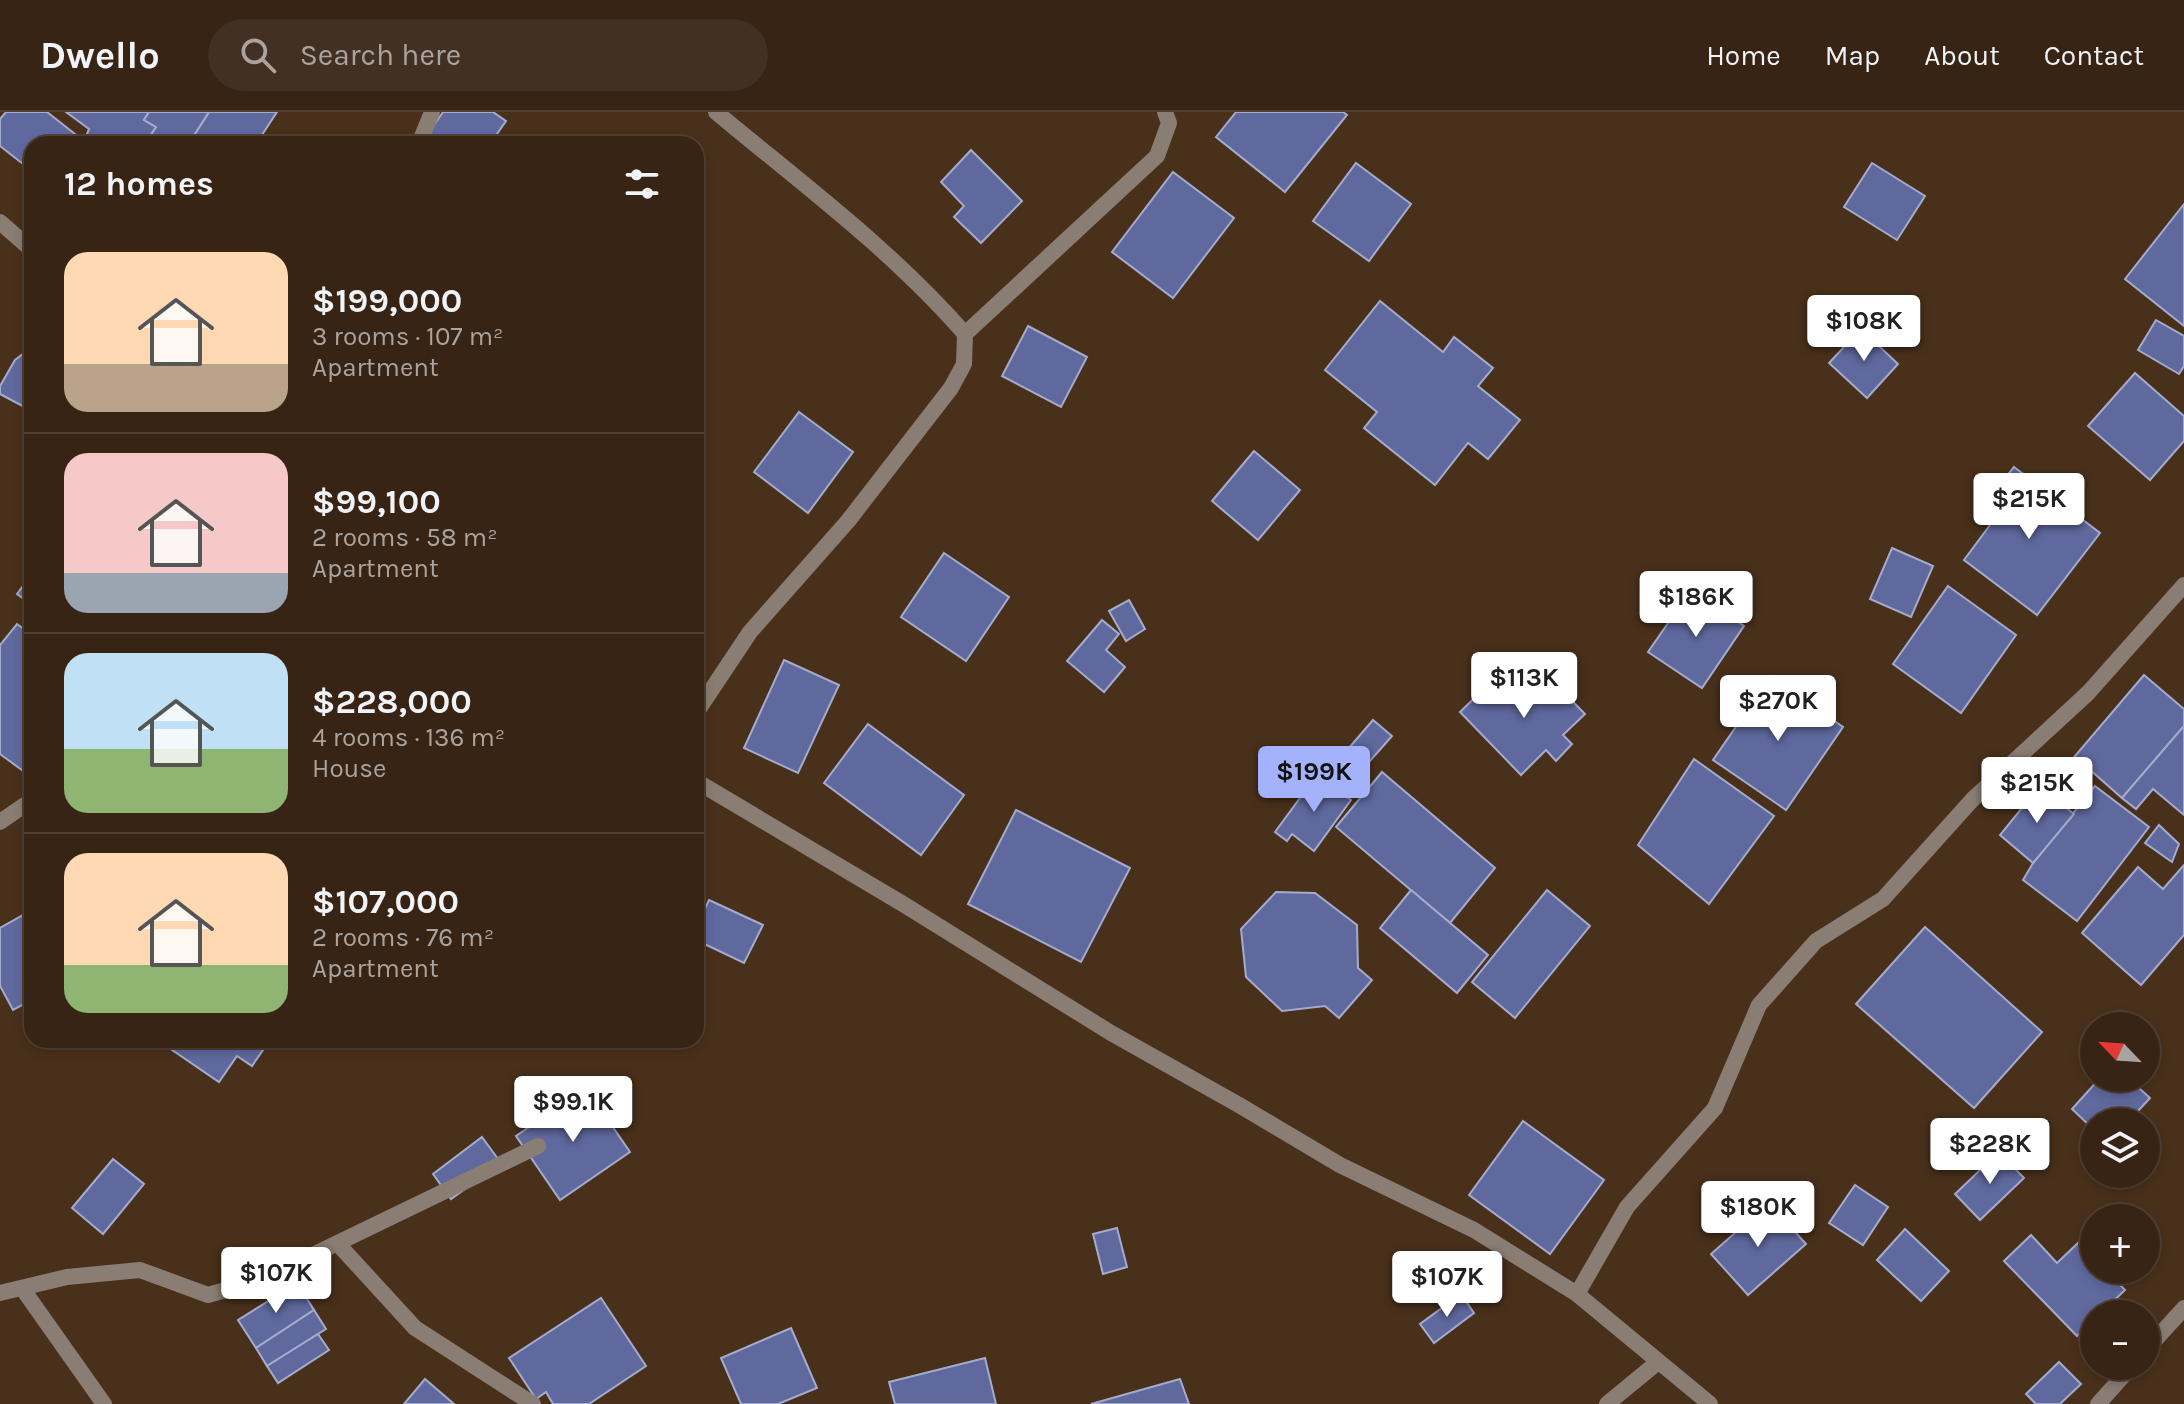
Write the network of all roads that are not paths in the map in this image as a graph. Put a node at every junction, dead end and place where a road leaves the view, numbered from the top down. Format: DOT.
graph roads {
  1 [pos="432,112"];
  2 [pos="716,112"];
  3 [pos="1165,112"];
  4 [pos="422,136"];
  5 [pos="0,222"];
  6 [pos="24,243"];
  7 [pos="965,334"];
  8 [pos="2184,585"];
  9 [pos="704,701"];
  10 [pos="704,786"];
  11 [pos="24,806"];
  12 [pos="0,822"];
  13 [pos="538,1146"];
  14 [pos="338,1244"];
  15 [pos="22,1288"];
  16 [pos="0,1293"];
  17 [pos="1577,1294"];
  18 [pos="2184,1308"];
  19 [pos="2160,1335"];
  20 [pos="1658,1362"];
  21 [pos="2119,1380"];
  22 [pos="104,1404"];
  23 [pos="533,1404"];
  24 [pos="1607,1404"];
  25 [pos="1710,1404"];
  26 [pos="2098,1404"];
  1 -- 4 [label="street"];
  2 -- 7 [label="street"];
  3 -- 7 [label="street"];
  5 -- 6 [label="street"];
  7 -- 9 [label="street"];
  8 -- 17 [label="street"];
  10 -- 17 [label="street"];
  11 -- 12 [label="street"];
  13 -- 14 [label="street"];
  14 -- 15 [label="street"];
  14 -- 23 [label="street"];
  15 -- 16 [label="street"];
  15 -- 22 [label="street"];
  17 -- 20 [label="street"];
  18 -- 19 [label="street"];
  20 -- 24 [label="street"];
  20 -- 25 [label="street"];
  21 -- 26 [label="street"];
}
